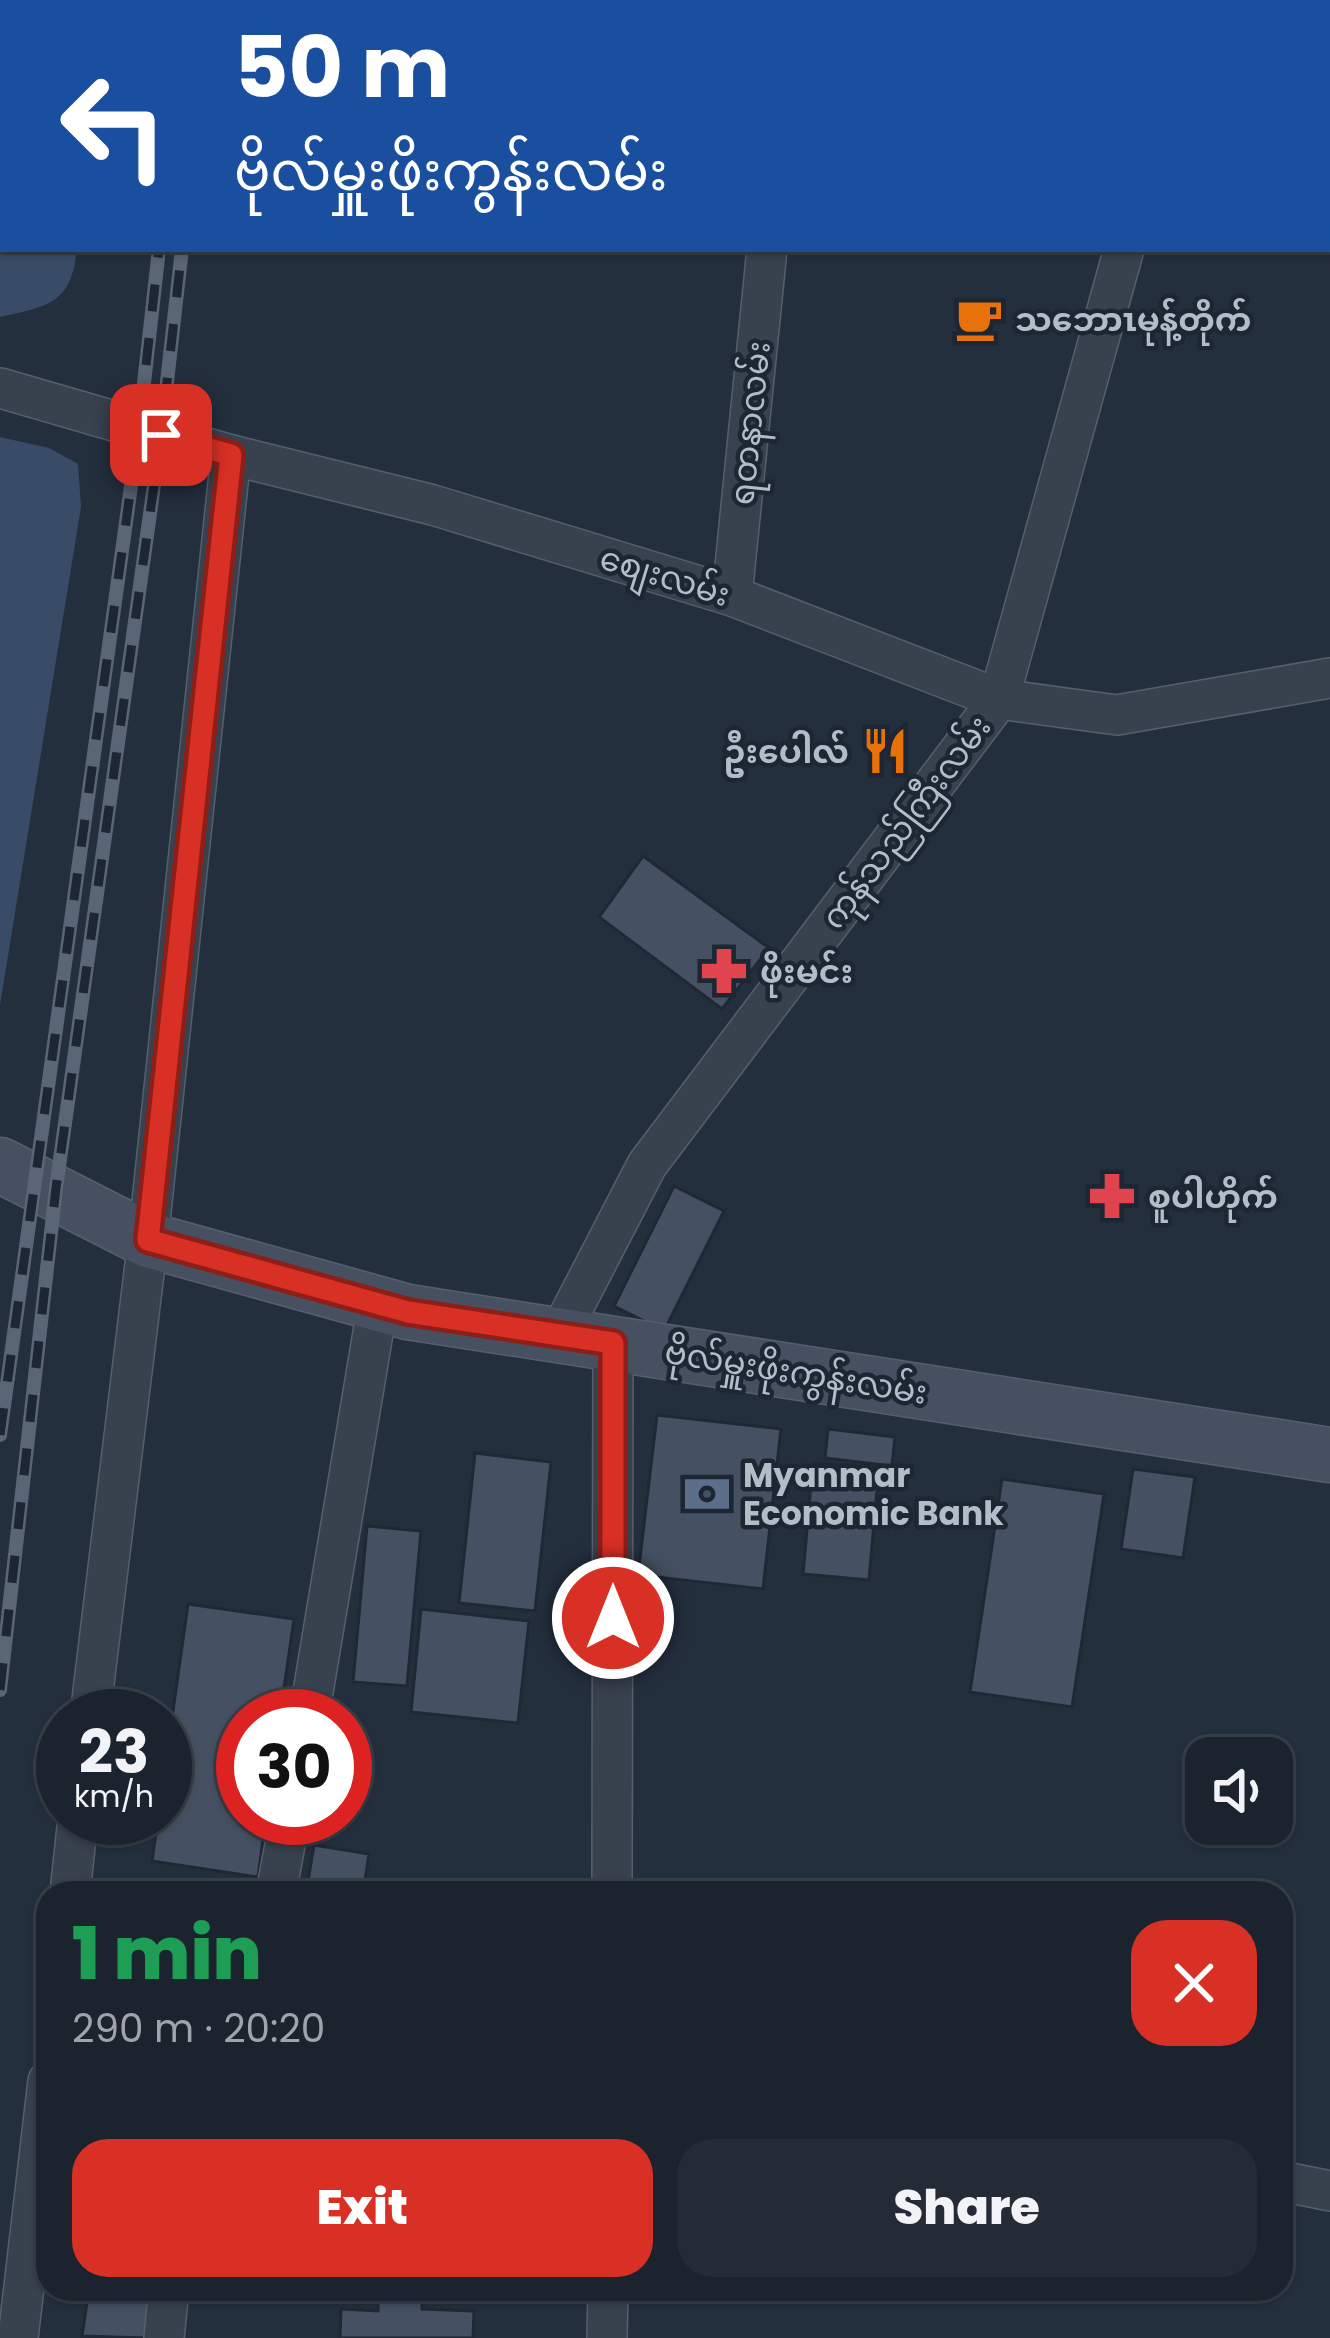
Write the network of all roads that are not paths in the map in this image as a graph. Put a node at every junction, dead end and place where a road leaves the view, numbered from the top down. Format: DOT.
graph roads {
  1 [pos="767,252"];
  2 [pos="1123,252"];
  3 [pos="0,388"];
  4 [pos="231,455"];
  5 [pos="732,596"];
  6 [pos="1330,678"];
  7 [pos="999,698"];
  8 [pos="0,1165"];
  9 [pos="148,1240"];
  10 [pos="378,1303"];
  11 [pos="559,1335"];
  12 [pos="613,1343"];
  13 [pos="1329,1445"];
  14 [pos="93,1689"];
  15 [pos="313,1689"];
  16 [pos="75,1845"];
  17 [pos="285,1845"];
  18 [pos="71,1881"];
  19 [pos="278,1881"];
  20 [pos="612,1881"];
  21 [pos="1293,2183"];
  22 [pos="36,2184"];
  23 [pos="1330,2191"];
  24 [pos="168,2301"];
  25 [pos="608,2301"];
  26 [pos="18,2338"];
  27 [pos="164,2338"];
  28 [pos="608,2338"];
  1 -- 5 [label="street, ရတနာလမ်း"];
  2 -- 7 [label="street, ကုန်သည်ကြီးလမ်း"];
  3 -- 4 [label="street, စျေးလမ်း"];
  4 -- 5 [label="street, စျေးလမ်း"];
  4 -- 9 [label="street"];
  5 -- 7 [label="street, စျေးလမ်း"];
  6 -- 7 [label="street, စျေးလမ်း"];
  7 -- 11 [label="street, ကုန်သည်ကြီးလမ်း"];
  8 -- 9 [label="street, ဗိုလ်မှူးဖိုးကွန်းလမ်း"];
  9 -- 10 [label="street, ဗိုလ်မှူးဖိုးကွန်းလမ်း"];
  9 -- 14 [label="street"];
  10 -- 11 [label="street, ဗိုလ်မှူးဖိုးကွန်းလမ်း"];
  10 -- 15 [label="street"];
  11 -- 12 [label="street, ဗိုလ်မှူးဖိုးကွန်းလမ်း"];
  12 -- 13 [label="street, ဗိုလ်မှူးဖိုးကွန်းလမ်း"];
  12 -- 20 [label="street"];
  16 -- 18 [label="street"];
  17 -- 19 [label="street"];
  21 -- 23 [label="street"];
  22 -- 26 [label="street"];
  24 -- 27 [label="street"];
  25 -- 28 [label="street"];
}
